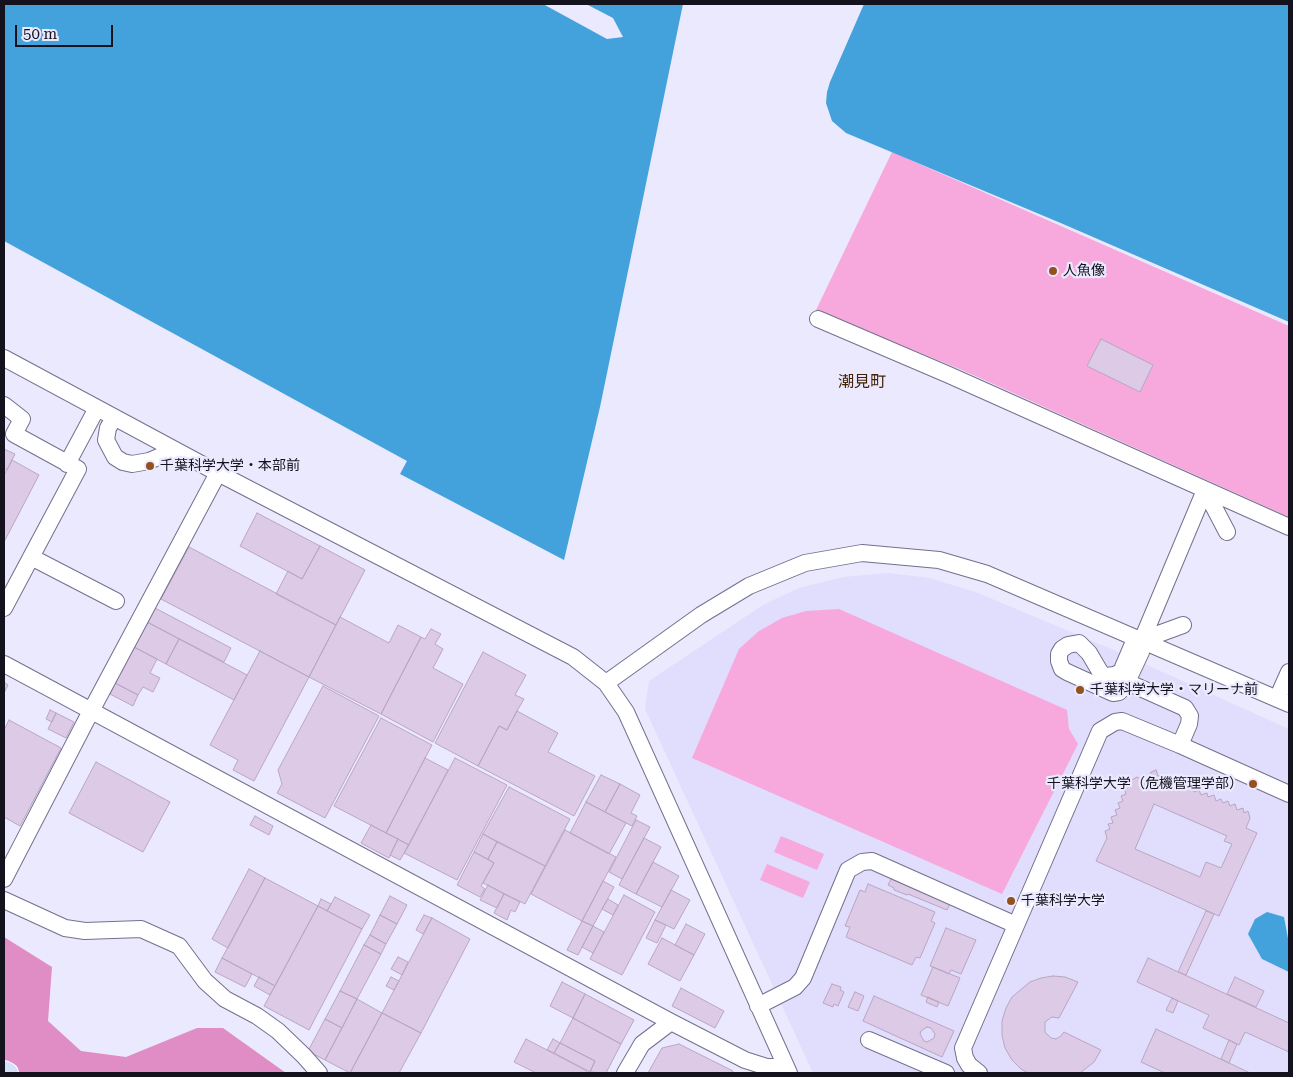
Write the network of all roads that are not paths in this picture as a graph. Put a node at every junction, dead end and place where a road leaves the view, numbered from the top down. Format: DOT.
graph roads {
  1 [pos="818,319"];
  2 [pos="4,358"];
  3 [pos="4,405"];
  4 [pos="98,408"];
  5 [pos="114,418"];
  6 [pos="175,450"];
  7 [pos="67,464"];
  8 [pos="218,473"];
  9 [pos="1205,490"];
  10 [pos="1289,527"];
  11 [pos="1227,532"];
  12 [pos="31,557"];
  13 [pos="116,600"];
  14 [pos="4,608"];
  15 [pos="1183,625"];
  16 [pos="1142,640"];
  17 [pos="4,664"];
  18 [pos="1289,672"];
  19 [pos="1127,682"];
  20 [pos="606,684"];
  21 [pos="1283,701"];
  22 [pos="91,711"];
  23 [pos="1180,745"];
  24 [pos="1289,794"];
  25 [pos="4,878"];
  26 [pos="4,900"];
  27 [pos="1016,925"];
  28 [pos="758,1006"];
  29 [pos="671,1022"];
  30 [pos="869,1040"];
  31 [pos="787,1070"];
  32 [pos="4,1071"];
  33 [pos="8,1073"];
  34 [pos="319,1073"];
  35 [pos="625,1073"];
  36 [pos="946,1073"];
  37 [pos="979,1073"];
  1 -- 9 [label="street"];
  2 -- 4 [label="street"];
  3 -- 7 [label="street"];
  4 -- 5 [label="street"];
  4 -- 7 [label="street"];
  5 -- 6 [label="street"];
  5 -- 6 [label="street"];
  6 -- 8 [label="street"];
  7 -- 12 [label="street"];
  8 -- 20 [label="street"];
  8 -- 22 [label="street"];
  9 -- 10 [label="street"];
  9 -- 11 [label="street"];
  9 -- 16 [label="street"];
  12 -- 13 [label="street"];
  12 -- 14 [label="street"];
  15 -- 16 [label="street"];
  16 -- 19 [label="street"];
  16 -- 19 [label="street"];
  16 -- 20 [label="street"];
  16 -- 21 [label="street"];
  17 -- 22 [label="street"];
  18 -- 21 [label="street"];
  19 -- 23 [label="street"];
  20 -- 28 [label="street"];
  22 -- 25 [label="street"];
  22 -- 29 [label="street"];
  23 -- 24 [label="street"];
  23 -- 27 [label="street"];
  26 -- 34 [label="street"];
  27 -- 28 [label="street"];
  27 -- 37 [label="street"];
  28 -- 31 [label="street"];
  29 -- 31 [label="street"];
  29 -- 35 [label="street"];
  30 -- 36 [label="street"];
  32 -- 33 [label="main road"];
}
